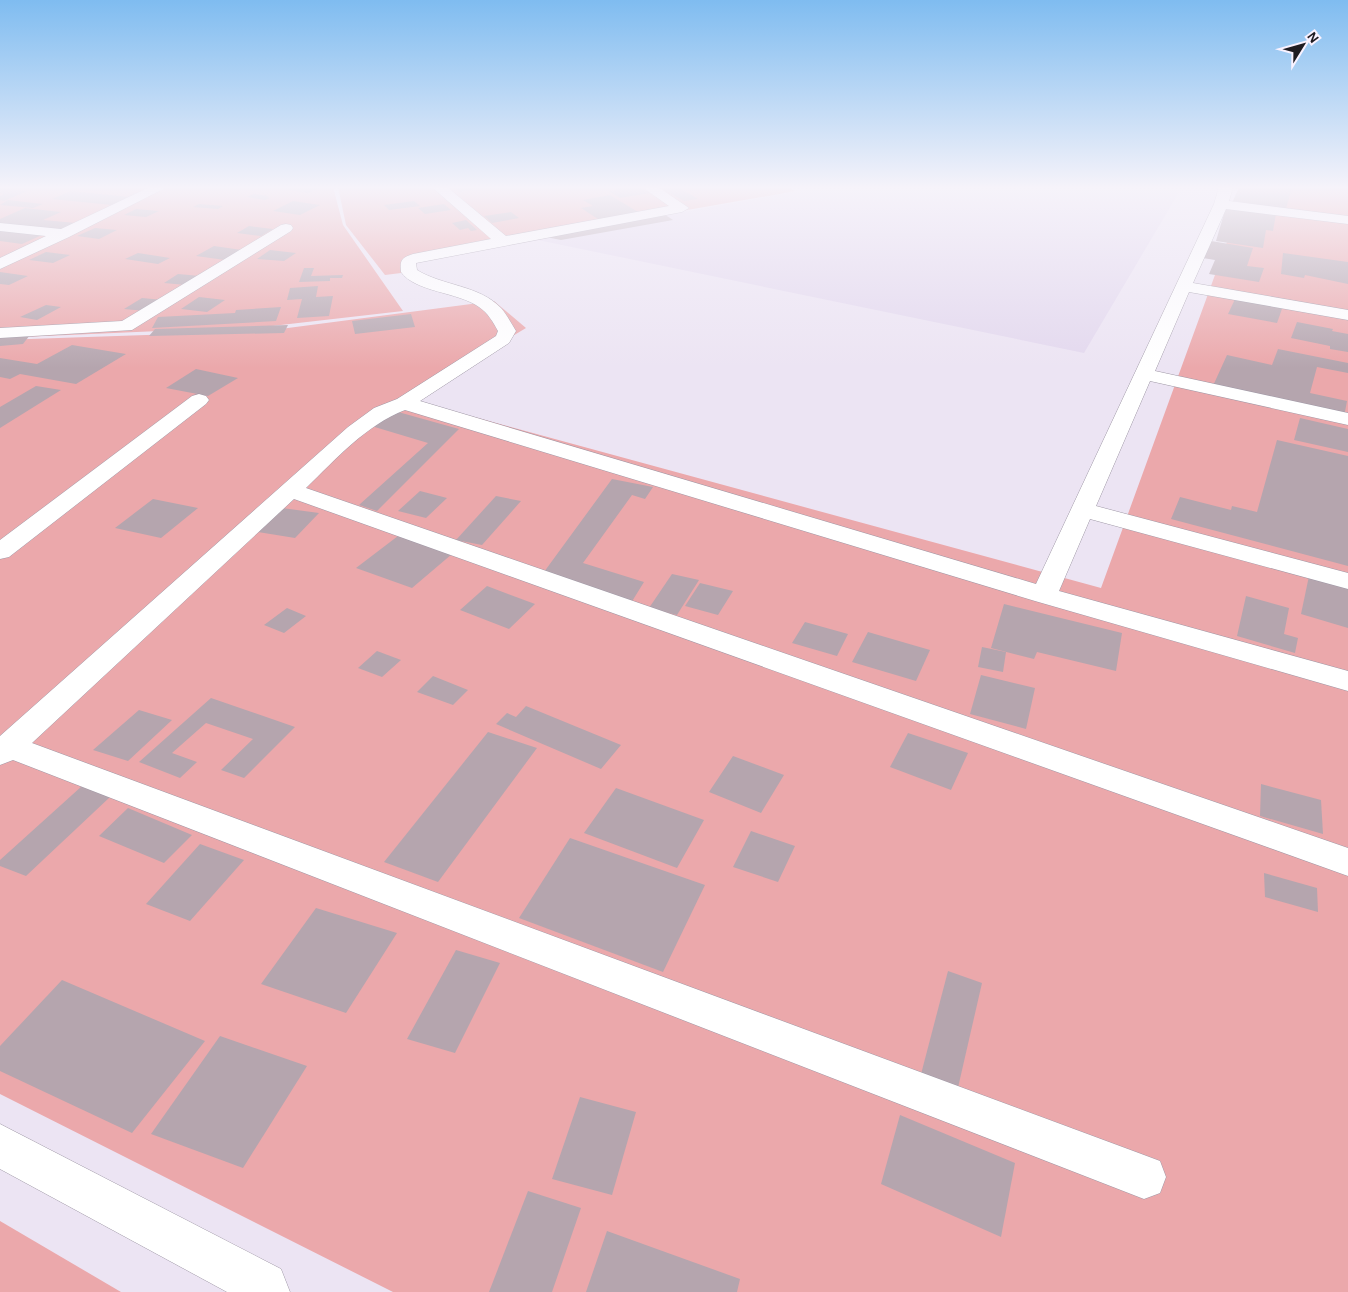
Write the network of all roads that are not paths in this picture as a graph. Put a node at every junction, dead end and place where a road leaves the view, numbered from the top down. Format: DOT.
graph roads {
  1 [pos="36,247"];
  2 [pos="255,247"];
  3 [pos="470,247"];
  4 [pos="1201,247"];
  5 [pos="0,264"];
  6 [pos="1184,286"];
  7 [pos="1348,315"];
  8 [pos="0,333"];
  9 [pos="1144,374"];
  10 [pos="199,400"];
  11 [pos="404,403"];
  12 [pos="1348,419"];
  13 [pos="291,490"];
  14 [pos="1082,510"];
  15 [pos="0,552"];
  16 [pos="1348,580"];
  17 [pos="1044,595"];
  18 [pos="1348,681"];
  19 [pos="4,750"];
  20 [pos="1348,862"];
  21 [pos="0,1146"];
  22 [pos="1144,1177"];
  23 [pos="266,1292"];
  1 -- 5 [label="street"];
  2 -- 8 [label="street"];
  3 -- 11 [label="street"];
  4 -- 6 [label="street"];
  6 -- 7 [label="street"];
  6 -- 9 [label="street"];
  9 -- 12 [label="street"];
  9 -- 14 [label="street"];
  10 -- 15 [label="street"];
  11 -- 13 [label="street"];
  11 -- 17 [label="street"];
  13 -- 19 [label="street"];
  13 -- 20 [label="street"];
  14 -- 16 [label="street"];
  14 -- 17 [label="street"];
  17 -- 18 [label="street"];
  19 -- 22 [label="street"];
  21 -- 23 [label="street"];
}
